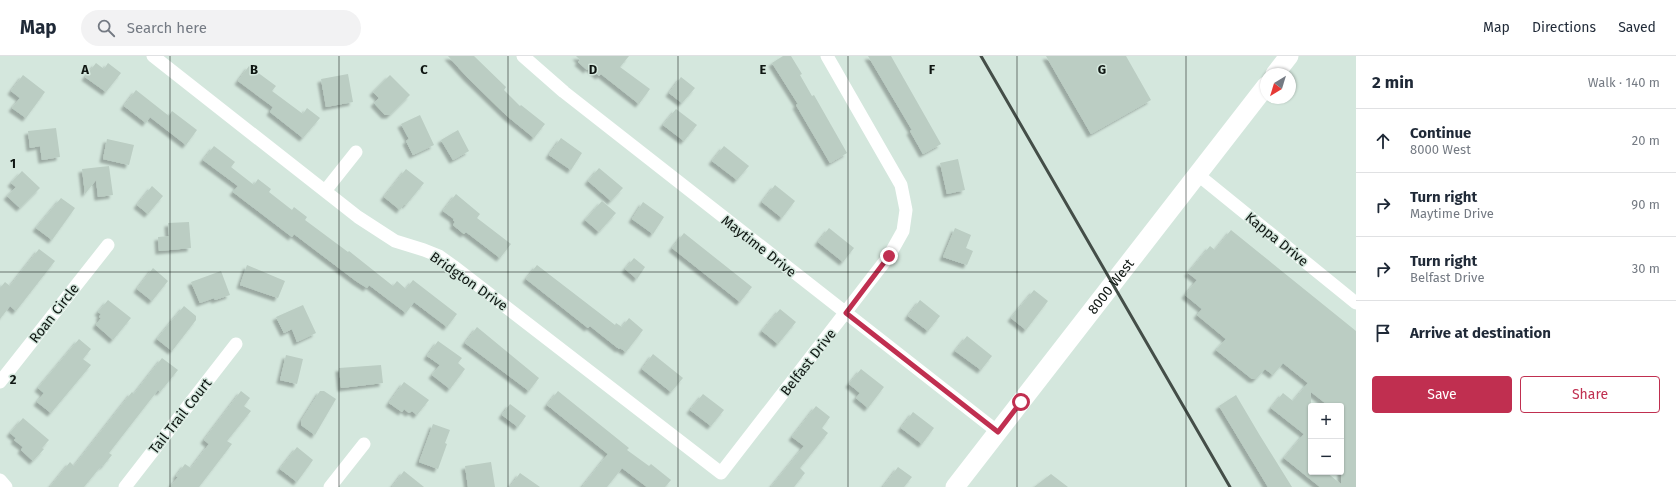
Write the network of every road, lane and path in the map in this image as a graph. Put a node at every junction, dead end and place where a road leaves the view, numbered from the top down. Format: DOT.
graph roads {
  1 [pos="523,56"];
  2 [pos="827,56"];
  3 [pos="1289,56"];
  4 [pos="157,57"];
  5 [pos="1280,68"];
  6 [pos="1260,94"];
  7 [pos="356,152"];
  8 [pos="1197,174"];
  9 [pos="325,191"];
  10 [pos="108,245"];
  11 [pos="1356,303"];
  12 [pos="846,313"];
  13 [pos="236,344"];
  14 [pos="0,382"];
  15 [pos="998,432"];
  16 [pos="364,444"];
  17 [pos="721,473"];
  18 [pos="0,480"];
  19 [pos="6,487"];
  20 [pos="125,487"];
  21 [pos="330,487"];
  22 [pos="955,487"];
  1 -- 12 [label="street, Maytime Drive"];
  2 -- 12 [label="street, Belfast Drive"];
  3 -- 5 [label="street"];
  4 -- 9 [label="street, Bridgton Drive"];
  6 -- 8 [label="street, 8000 West"];
  7 -- 9 [label="street"];
  8 -- 11 [label="street, Kappa Drive"];
  8 -- 15 [label="street, 8000 West"];
  9 -- 17 [label="street, Bridgton Drive"];
  10 -- 14 [label="street, Roan Circle"];
  12 -- 15 [label="street, Maytime Drive"];
  12 -- 17 [label="street, Belfast Drive"];
  13 -- 20 [label="street, Tail Trail Court"];
  15 -- 22 [label="street, 8000 West"];
  16 -- 21 [label="street"];
  18 -- 19 [label="street"];
}
